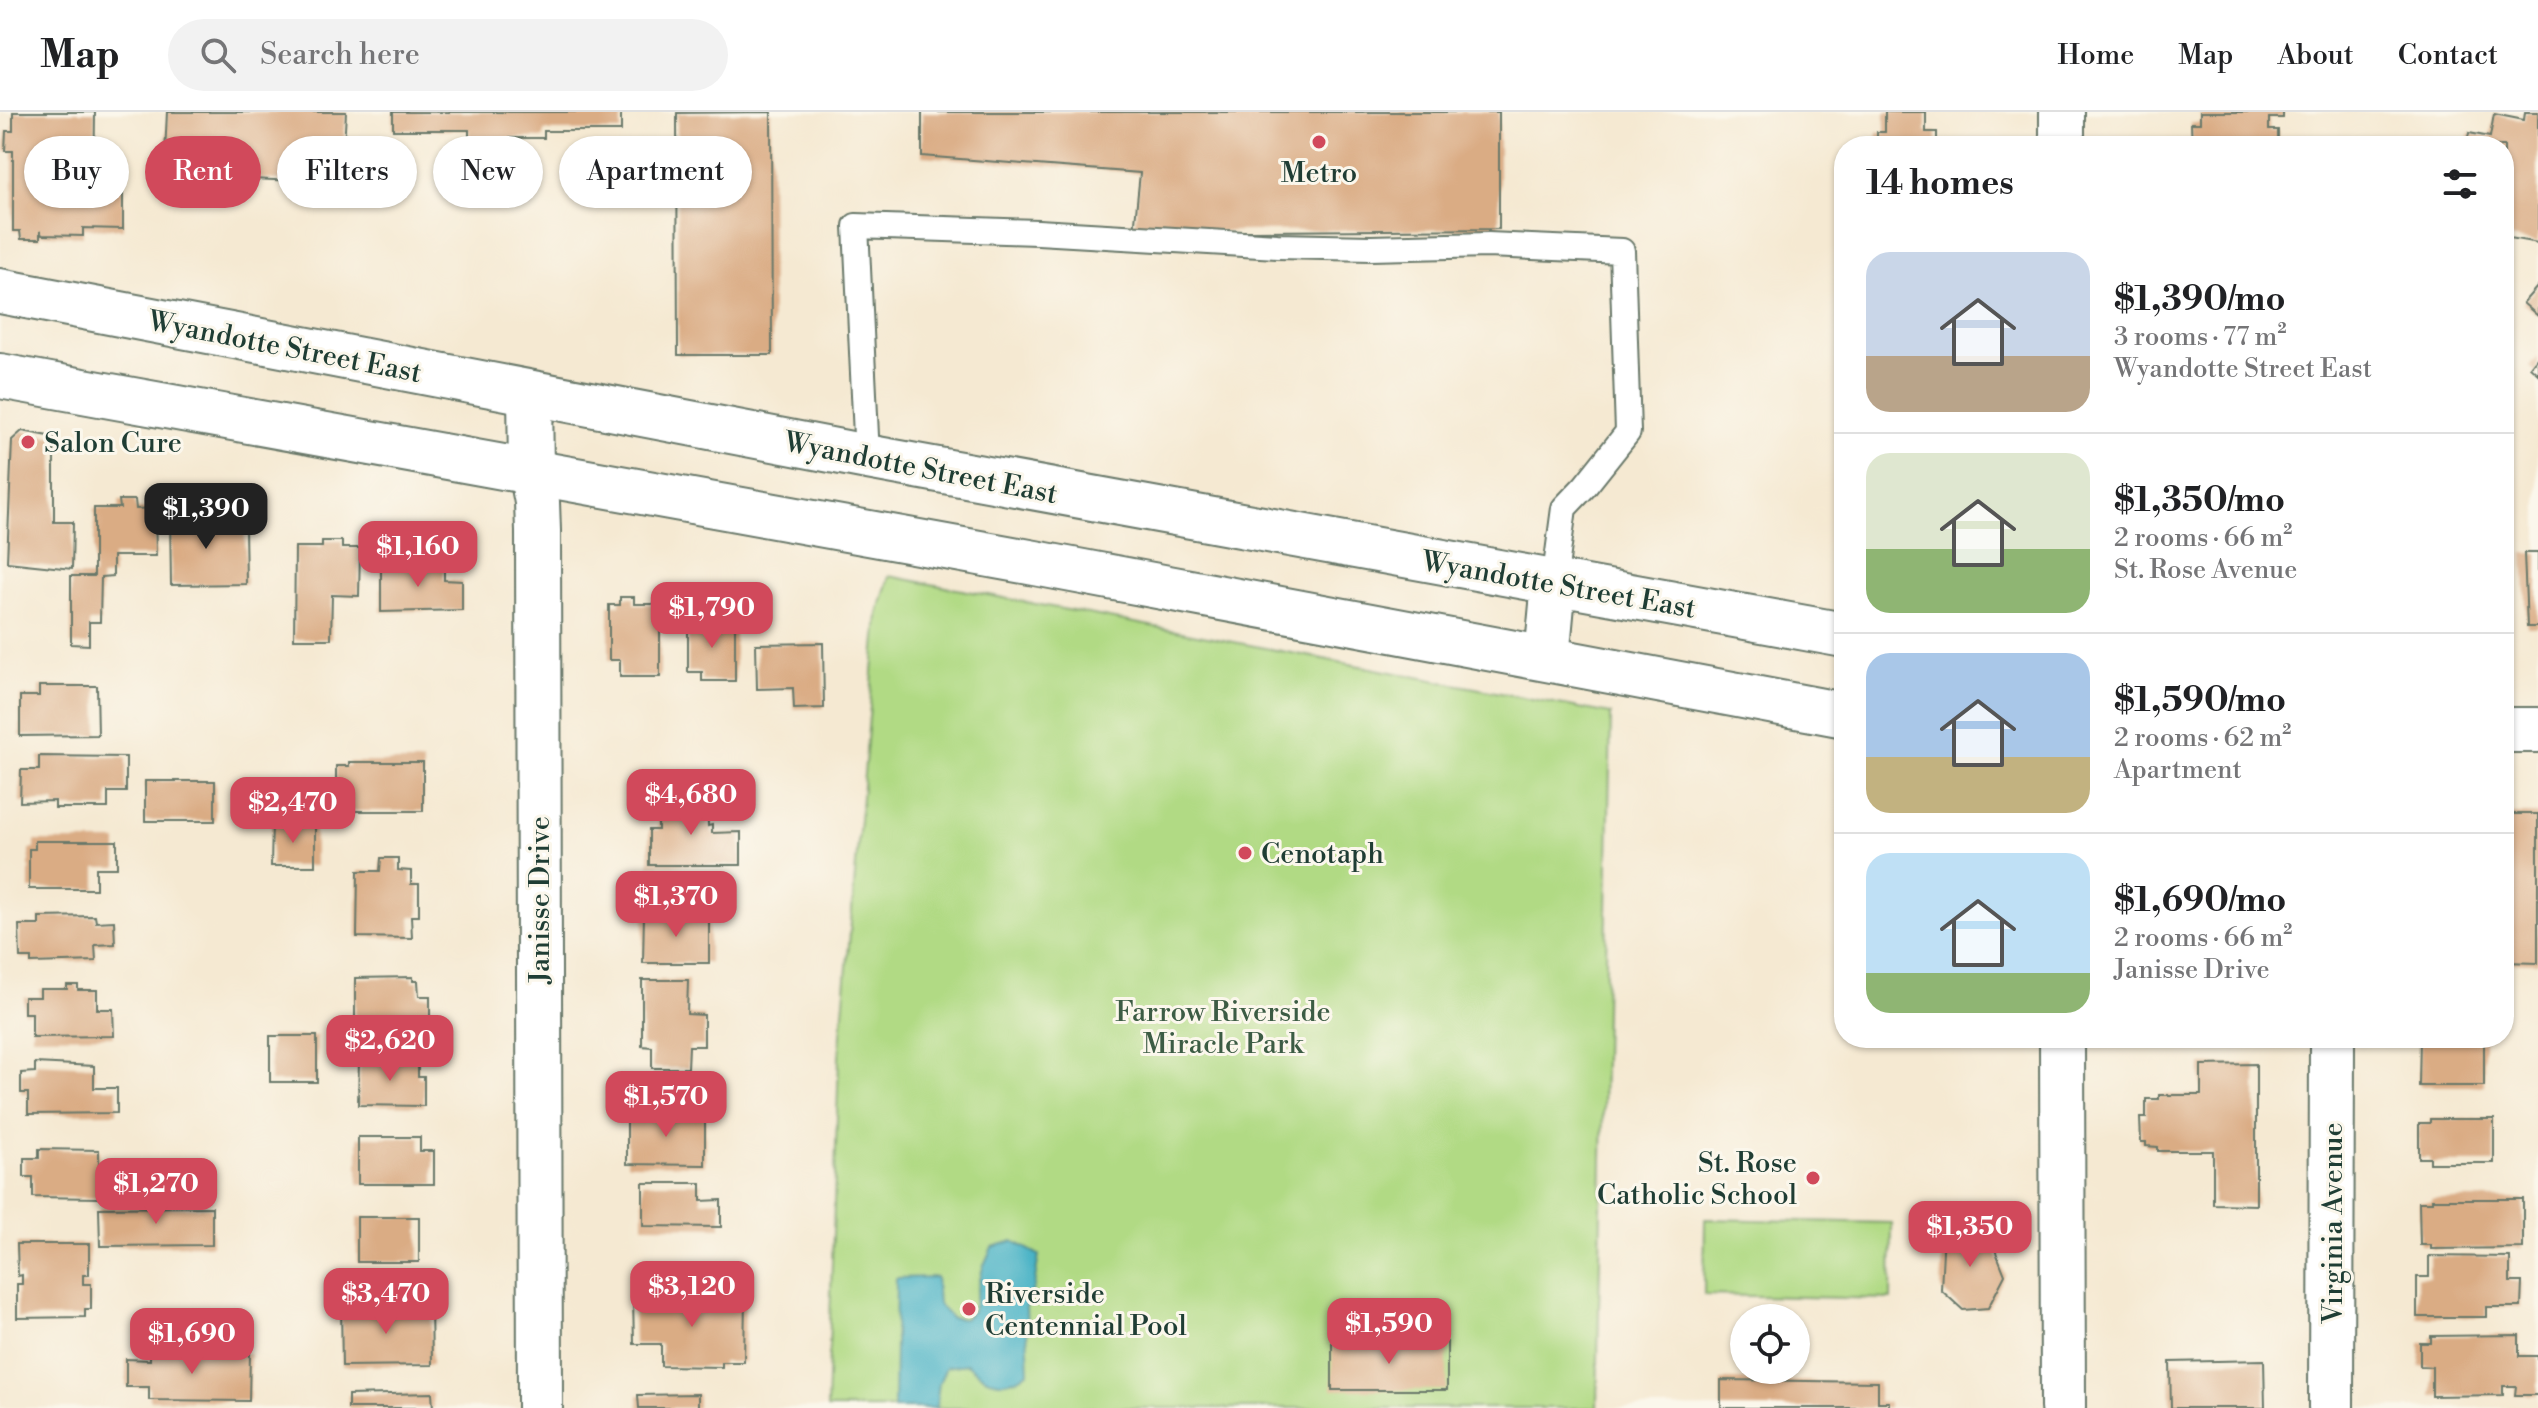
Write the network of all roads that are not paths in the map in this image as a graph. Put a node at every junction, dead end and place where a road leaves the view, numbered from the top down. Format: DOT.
graph roads {
  1 [pos="2062,112"];
  2 [pos="2062,136"];
  3 [pos="0,291"];
  4 [pos="0,376"];
  5 [pos="530,393"];
  6 [pos="867,457"];
  7 [pos="531,471"];
  8 [pos="1554,583"];
  9 [pos="1834,633"];
  10 [pos="1547,658"];
  11 [pos="1834,713"];
  12 [pos="2514,730"];
  13 [pos="2538,730"];
  14 [pos="2062,1048"];
  15 [pos="2332,1048"];
  16 [pos="540,1408"];
  17 [pos="2063,1408"];
  18 [pos="2331,1408"];
  1 -- 2 [label="main road"];
  3 -- 5 [label="main road, Wyandotte Street East"];
  4 -- 7 [label="main road"];
  5 -- 6 [label="main road, Wyandotte Street East"];
  5 -- 7 [label="main road, Janisse Drive"];
  6 -- 8 [label="main road, Wyandotte Street East"];
  6 -- 8 [label="lane"];
  7 -- 10 [label="main road"];
  7 -- 16 [label="main road, Janisse Drive"];
  8 -- 9 [label="main road, Wyandotte Street East"];
  8 -- 10 [label="main road"];
  10 -- 11 [label="main road"];
  12 -- 13 [label="main road"];
  14 -- 17 [label="main road"];
  15 -- 18 [label="main road, Virginia Avenue"];
}
